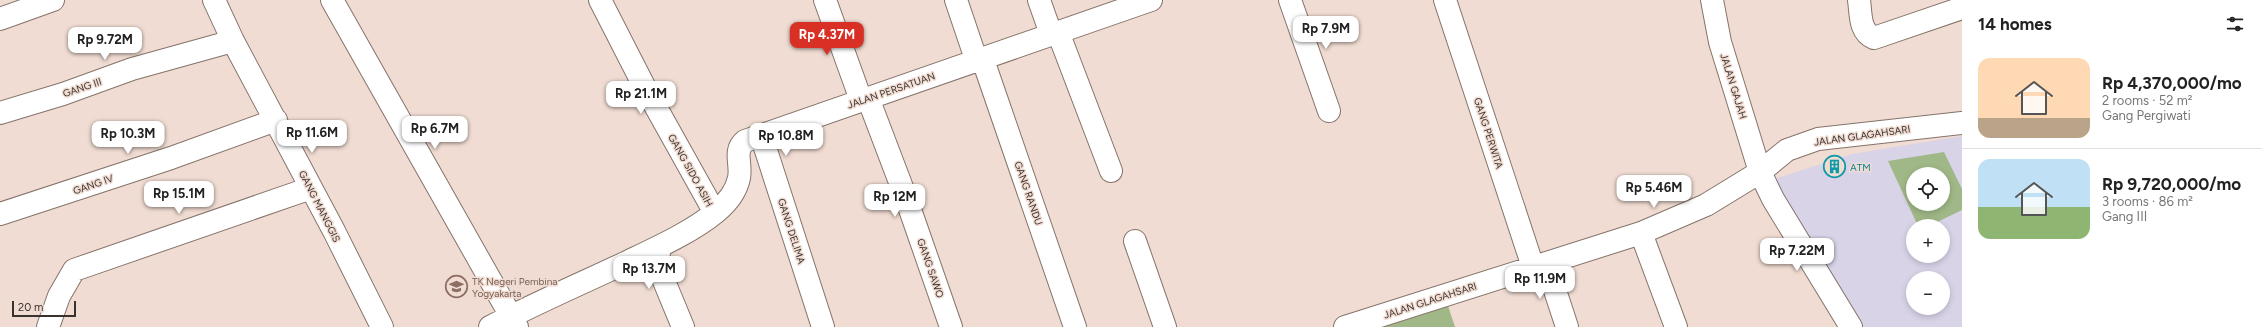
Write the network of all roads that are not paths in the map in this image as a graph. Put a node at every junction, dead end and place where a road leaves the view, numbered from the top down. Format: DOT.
graph roads {
  1 [pos="53,0"];
  2 [pos="214,0"];
  3 [pos="332,0"];
  4 [pos="600,0"];
  5 [pos="825,0"];
  6 [pos="956,0"];
  7 [pos="1039,0"];
  8 [pos="1151,0"];
  9 [pos="1290,0"];
  10 [pos="1445,0"];
  11 [pos="1712,0"];
  12 [pos="1859,0"];
  13 [pos="1962,8"];
  14 [pos="0,19"];
  15 [pos="1055,33"];
  16 [pos="233,41"];
  17 [pos="980,61"];
  18 [pos="864,99"];
  19 [pos="1329,111"];
  20 [pos="0,113"];
  21 [pos="276,120"];
  22 [pos="1962,123"];
  23 [pos="761,135"];
  24 [pos="1111,171"];
  25 [pos="1760,172"];
  26 [pos="311,188"];
  27 [pos="715,213"];
  28 [pos="0,214"];
  29 [pos="1641,233"];
  30 [pos="1135,241"];
  31 [pos="660,247"];
  32 [pos="1539,265"];
  33 [pos="514,321"];
  34 [pos="376,326"];
  35 [pos="48,327"];
  36 [pos="490,327"];
  37 [pos="683,327"];
  38 [pos="823,327"];
  39 [pos="951,327"];
  40 [pos="1075,327"];
  41 [pos="1165,327"];
  42 [pos="1348,327"];
  43 [pos="1567,327"];
  44 [pos="1676,327"];
  45 [pos="1851,327"];
  1 -- 14 [label="street"];
  2 -- 16 [label="street, GANG MANGGIS"];
  3 -- 33 [label="street"];
  4 -- 27 [label="street, GANG SIDO ASIH"];
  5 -- 18 [label="street, GANG SAWO"];
  6 -- 17 [label="street, GANG RANDU"];
  7 -- 15 [label="street"];
  8 -- 15 [label="street, JALAN PERSATUAN"];
  9 -- 19 [label="street"];
  10 -- 32 [label="street, GANG PERWITA"];
  11 -- 25 [label="street, JALAN GAJAH"];
  12 -- 13 [label="street"];
  15 -- 17 [label="street, JALAN PERSATUAN"];
  15 -- 24 [label="street"];
  16 -- 20 [label="street, GANG III"];
  16 -- 21 [label="street, GANG MANGGIS"];
  17 -- 18 [label="street, JALAN PERSATUAN"];
  17 -- 40 [label="street, GANG RANDU"];
  18 -- 23 [label="street, JALAN PERSATUAN"];
  18 -- 39 [label="street, GANG SAWO"];
  21 -- 26 [label="street, GANG MANGGIS"];
  21 -- 28 [label="street, GANG IV"];
  22 -- 25 [label="street, JALAN GLAGAHSARI"];
  23 -- 27 [label="street, JALAN PERSATUAN"];
  23 -- 38 [label="street, GANG DELIMA"];
  25 -- 29 [label="street, JALAN GLAGAHSARI"];
  25 -- 45 [label="street, JALAN GAJAH"];
  26 -- 34 [label="street, GANG MANGGIS"];
  26 -- 35 [label="street"];
  27 -- 31 [label="street, JALAN PERSATUAN"];
  29 -- 32 [label="street, JALAN GLAGAHSARI"];
  29 -- 44 [label="street"];
  30 -- 41 [label="street"];
  31 -- 33 [label="street, JALAN PERSATUAN"];
  31 -- 37 [label="street"];
  32 -- 42 [label="street, JALAN GLAGAHSARI"];
  32 -- 43 [label="street, GANG PERWITA"];
  33 -- 36 [label="street, JALAN PERSATUAN"];
}
